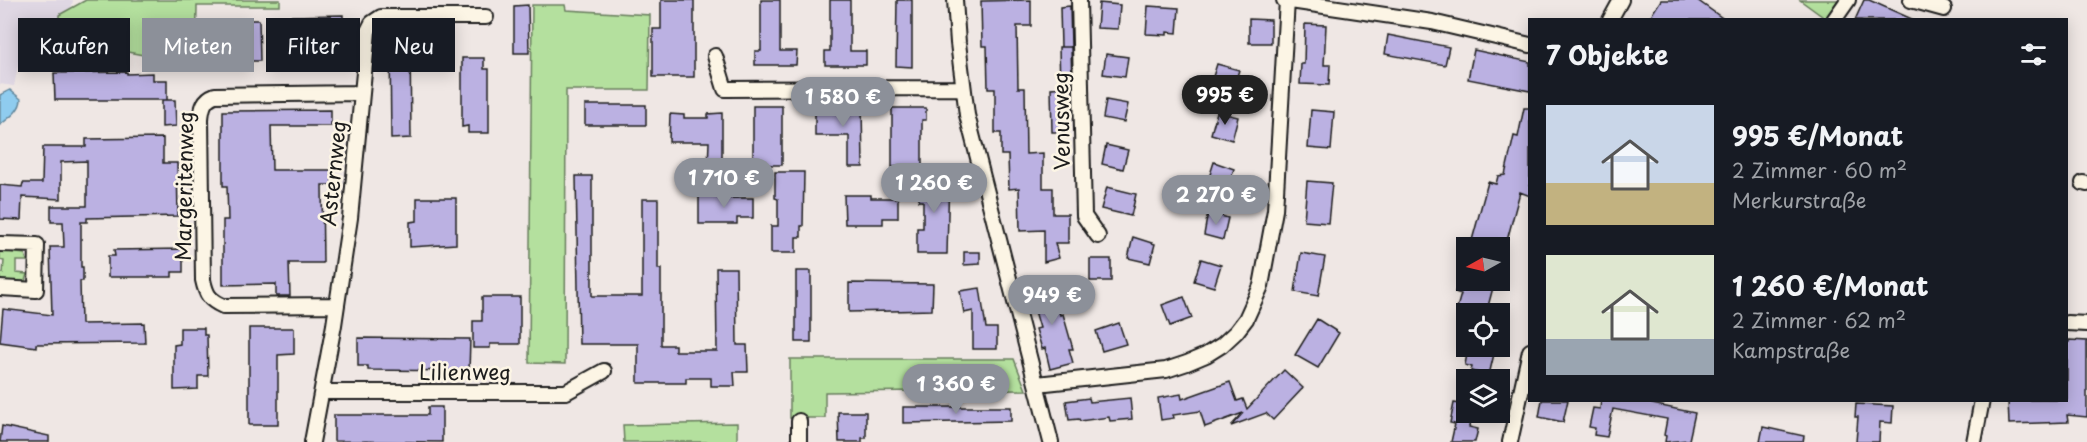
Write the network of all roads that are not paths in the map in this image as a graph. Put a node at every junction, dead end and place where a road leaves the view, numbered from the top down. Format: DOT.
graph roads {
  1 [pos="955,0"];
  2 [pos="1079,0"];
  3 [pos="1286,0"];
  4 [pos="1621,0"];
  5 [pos="1848,0"];
  6 [pos="1911,0"];
  7 [pos="1944,10"];
  8 [pos="486,17"];
  9 [pos="1611,18"];
  10 [pos="1835,18"];
  11 [pos="1528,45"];
  12 [pos="715,56"];
  13 [pos="963,88"];
  14 [pos="361,93"];
  15 [pos="1098,236"];
  16 [pos="0,244"];
  17 [pos="0,288"];
  18 [pos="337,305"];
  19 [pos="2068,324"];
  20 [pos="2087,324"];
  21 [pos="1528,360"];
  22 [pos="604,371"];
  23 [pos="1037,384"];
  24 [pos="322,392"];
  25 [pos="1982,402"];
  26 [pos="799,421"];
  27 [pos="312,442"];
  28 [pos="799,442"];
  29 [pos="1051,442"];
  30 [pos="1510,442"];
  31 [pos="1974,442"];
  1 -- 13 [label="street"];
  2 -- 15 [label="street, Venusweg"];
  3 -- 11 [label="street"];
  3 -- 23 [label="street"];
  4 -- 9 [label="street"];
  5 -- 10 [label="street"];
  6 -- 7 [label="street"];
  8 -- 14 [label="street, Asternweg"];
  12 -- 13 [label="street"];
  13 -- 23 [label="street"];
  14 -- 18 [label="street, Asternweg"];
  14 -- 18 [label="street, Margeritenweg"];
  16 -- 17 [label="street"];
  18 -- 24 [label="street, Asternweg"];
  19 -- 20 [label="street"];
  21 -- 30 [label="street"];
  22 -- 24 [label="street, Lilienweg"];
  23 -- 29 [label="street"];
  24 -- 27 [label="street, Asternweg"];
  25 -- 31 [label="street"];
  26 -- 28 [label="street"];
}
